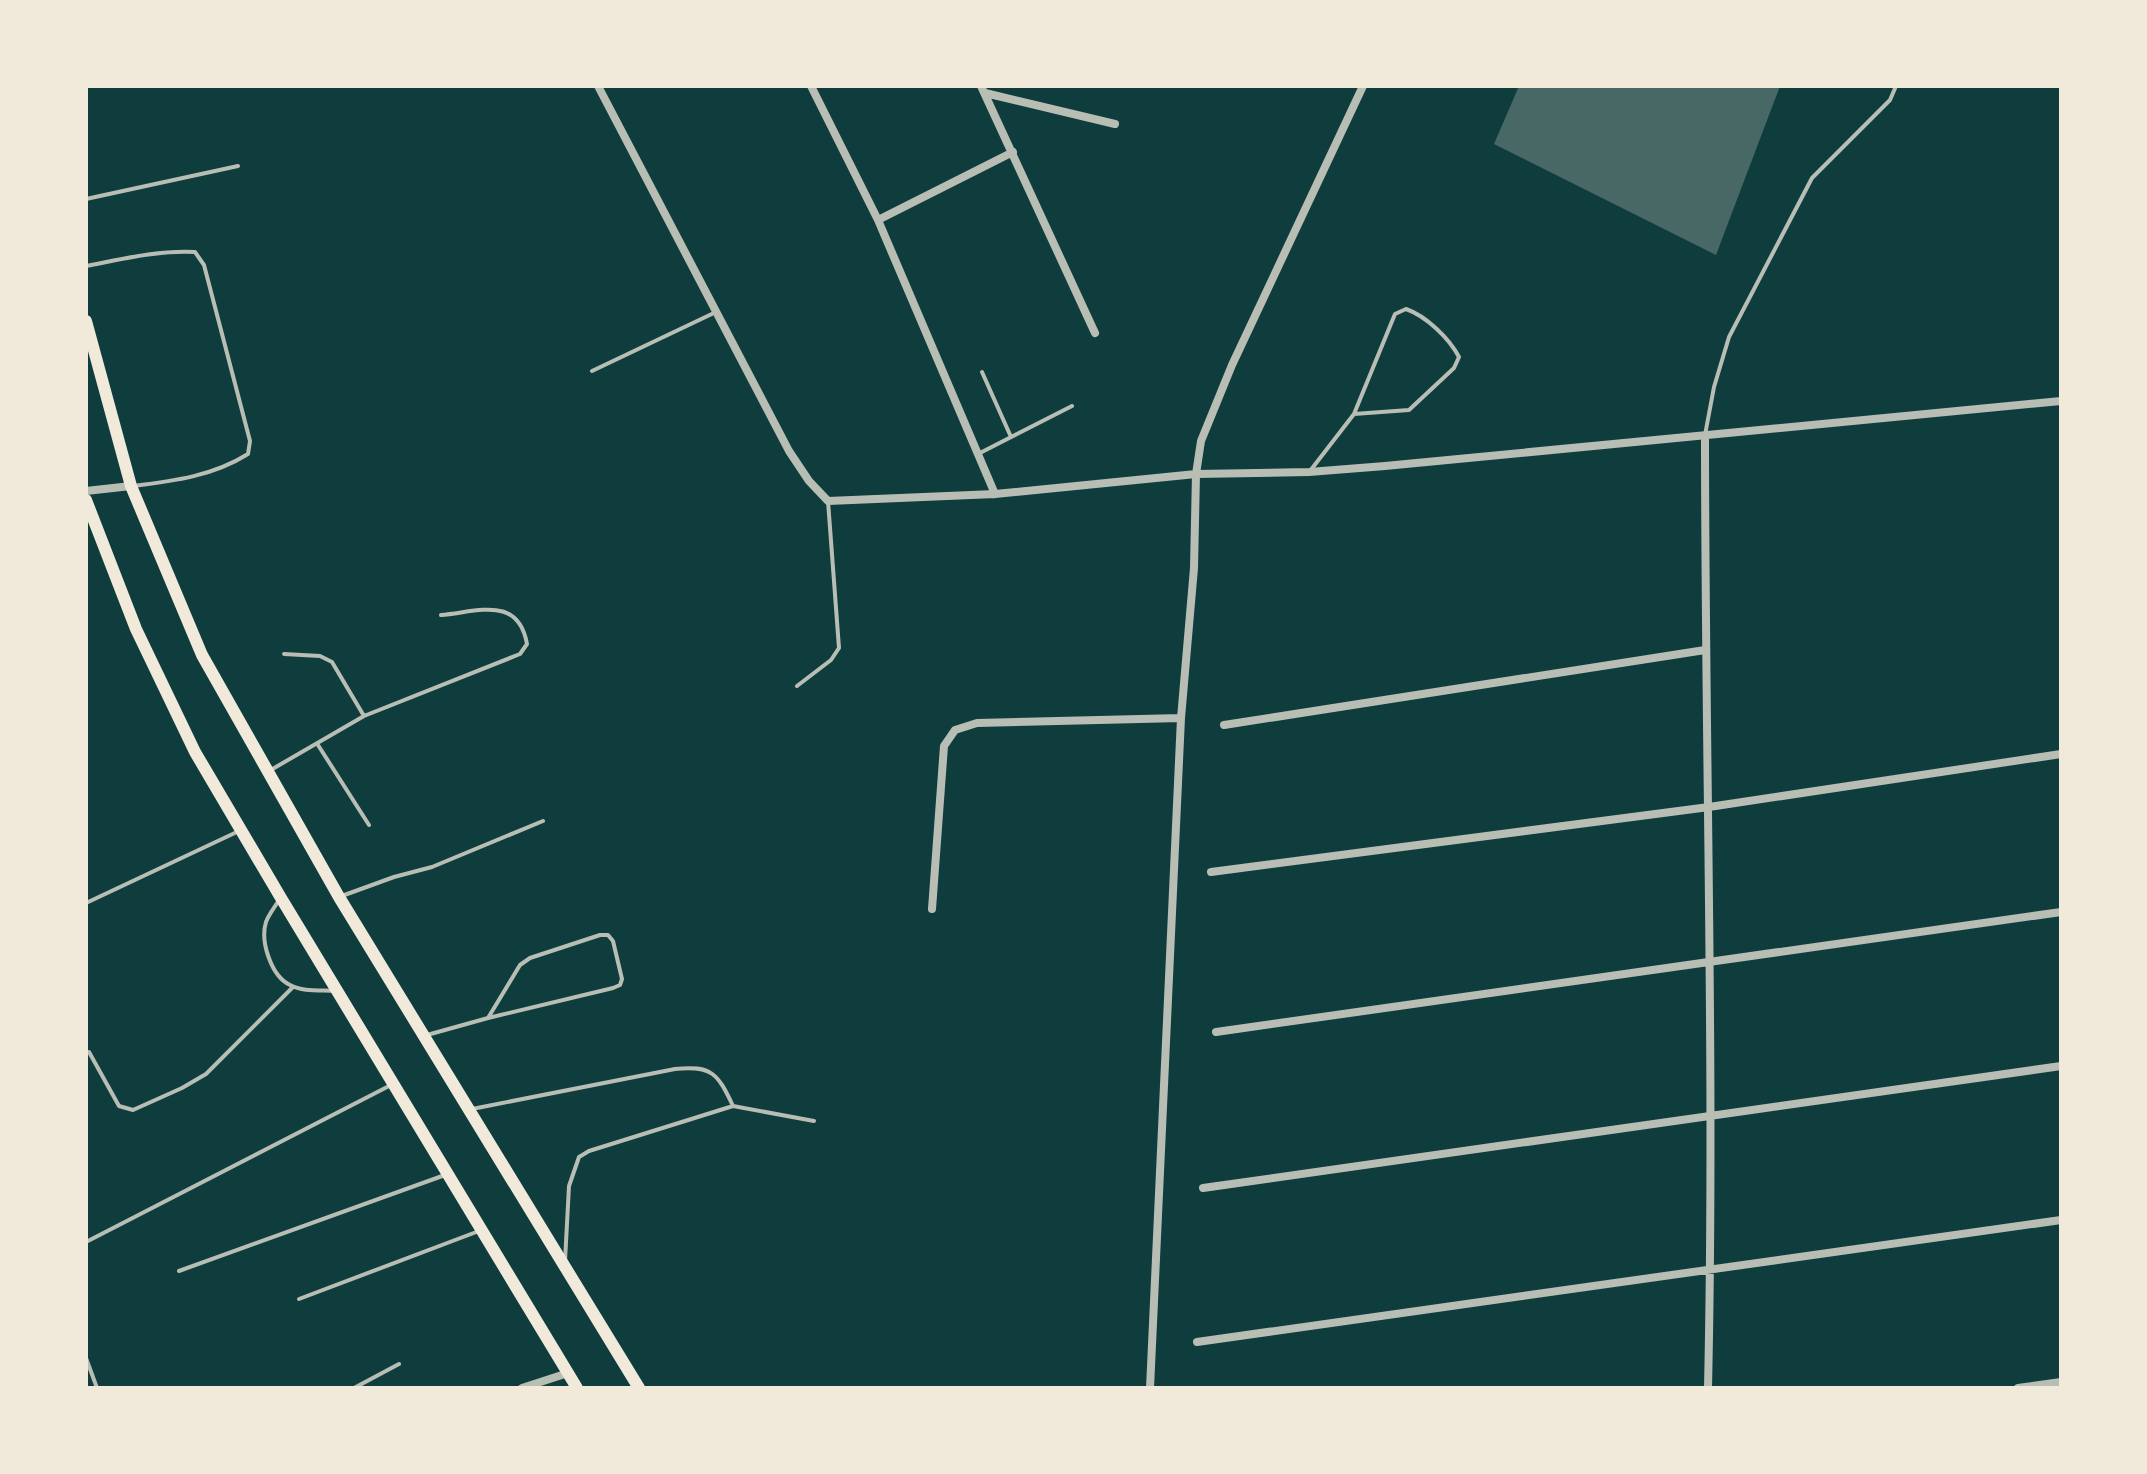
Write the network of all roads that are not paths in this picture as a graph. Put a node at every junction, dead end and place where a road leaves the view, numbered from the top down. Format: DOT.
graph roads {
  1 [pos="598,86"];
  2 [pos="811,86"];
  3 [pos="1363,86"];
  4 [pos="1896,86"];
  5 [pos="983,89"];
  6 [pos="1115,124"];
  7 [pos="1013,152"];
  8 [pos="238,166"];
  9 [pos="86,199"];
  10 [pos="878,220"];
  11 [pos="86,266"];
  12 [pos="716,312"];
  13 [pos="86,321"];
  14 [pos="1095,333"];
  15 [pos="592,371"];
  16 [pos="982,372"];
  17 [pos="2061,401"];
  18 [pos="1072,406"];
  19 [pos="1354,414"];
  20 [pos="1705,436"];
  21 [pos="1011,437"];
  22 [pos="978,454"];
  23 [pos="1309,472"];
  24 [pos="1196,474"];
  25 [pos="131,486"];
  26 [pos="86,491"];
  27 [pos="995,494"];
  28 [pos="86,500"];
  29 [pos="828,501"];
  30 [pos="441,615"];
  31 [pos="1705,650"];
  32 [pos="284,654"];
  33 [pos="797,686"];
  34 [pos="364,716"];
  35 [pos="1181,718"];
  36 [pos="1224,725"];
  37 [pos="318,745"];
  38 [pos="2061,754"];
  39 [pos="267,773"];
  40 [pos="1709,807"];
  41 [pos="543,821"];
  42 [pos="369,825"];
  43 [pos="241,830"];
  44 [pos="1211,872"];
  45 [pos="339,897"];
  46 [pos="281,898"];
  47 [pos="86,903"];
  48 [pos="932,909"];
  49 [pos="2061,912"];
  50 [pos="1710,963"];
  51 [pos="293,987"];
  52 [pos="337,991"];
  53 [pos="488,1018"];
  54 [pos="1216,1032"];
  55 [pos="425,1036"];
  56 [pos="89,1052"];
  57 [pos="2061,1066"];
  58 [pos="393,1084"];
  59 [pos="733,1106"];
  60 [pos="470,1110"];
  61 [pos="1712,1116"];
  62 [pos="814,1121"];
  63 [pos="448,1175"];
  64 [pos="1203,1188"];
  65 [pos="2061,1220"];
  66 [pos="481,1230"];
  67 [pos="86,1242"];
  68 [pos="565,1264"];
  69 [pos="1710,1270"];
  70 [pos="179,1271"];
  71 [pos="299,1299"];
  72 [pos="1197,1342"];
  73 [pos="86,1358"];
  74 [pos="399,1364"];
  75 [pos="568,1373"];
  76 [pos="2061,1382"];
  77 [pos="97,1388"];
  78 [pos="354,1388"];
  79 [pos="522,1388"];
  80 [pos="577,1388"];
  81 [pos="639,1388"];
  82 [pos="1150,1388"];
  83 [pos="1708,1388"];
  84 [pos="2018,1388"];
  1 -- 12 [label="street"];
  2 -- 10 [label="street"];
  3 -- 24 [label="street"];
  4 -- 20 [label="lane"];
  5 -- 6 [label="street"];
  5 -- 7 [label="street"];
  7 -- 10 [label="street"];
  7 -- 14 [label="street"];
  8 -- 9 [label="lane"];
  10 -- 22 [label="street"];
  11 -- 25 [label="lane"];
  12 -- 15 [label="lane"];
  12 -- 29 [label="street"];
  13 -- 25 [label="main road"];
  16 -- 21 [label="lane"];
  17 -- 20 [label="street"];
  18 -- 21 [label="lane"];
  19 -- 19 [label="lane"];
  19 -- 23 [label="lane"];
  20 -- 23 [label="street"];
  20 -- 31 [label="street"];
  21 -- 22 [label="lane"];
  22 -- 27 [label="street"];
  23 -- 24 [label="street"];
  24 -- 27 [label="street"];
  24 -- 35 [label="street"];
  25 -- 26 [label="street"];
  25 -- 39 [label="main road"];
  27 -- 29 [label="street"];
  28 -- 43 [label="main road"];
  29 -- 33 [label="lane"];
  30 -- 34 [label="lane"];
  31 -- 36 [label="street"];
  31 -- 40 [label="street"];
  32 -- 34 [label="lane"];
  34 -- 37 [label="lane"];
  35 -- 48 [label="street"];
  35 -- 82 [label="street"];
  37 -- 39 [label="lane"];
  37 -- 42 [label="lane"];
  38 -- 40 [label="street"];
  39 -- 45 [label="main road"];
  40 -- 44 [label="street"];
  40 -- 50 [label="street"];
  41 -- 45 [label="lane"];
  43 -- 46 [label="main road"];
  43 -- 47 [label="lane"];
  45 -- 55 [label="main road"];
  46 -- 51 [label="lane"];
  46 -- 52 [label="main road"];
  49 -- 50 [label="street"];
  50 -- 54 [label="street"];
  50 -- 61 [label="street"];
  51 -- 52 [label="lane"];
  51 -- 56 [label="lane"];
  52 -- 58 [label="main road"];
  53 -- 53 [label="lane"];
  53 -- 55 [label="lane"];
  55 -- 60 [label="main road"];
  57 -- 61 [label="street"];
  58 -- 63 [label="main road"];
  58 -- 67 [label="lane"];
  59 -- 60 [label="lane"];
  59 -- 62 [label="lane"];
  59 -- 68 [label="lane"];
  60 -- 68 [label="main road"];
  61 -- 64 [label="street"];
  61 -- 69 [label="street"];
  63 -- 66 [label="main road"];
  63 -- 70 [label="lane"];
  65 -- 69 [label="street"];
  66 -- 71 [label="lane"];
  66 -- 75 [label="main road"];
  68 -- 81 [label="main road"];
  69 -- 72 [label="street"];
  69 -- 83 [label="street"];
  73 -- 77 [label="lane"];
  74 -- 78 [label="lane"];
  75 -- 79 [label="street"];
  75 -- 80 [label="main road"];
  76 -- 84 [label="street"];
}
